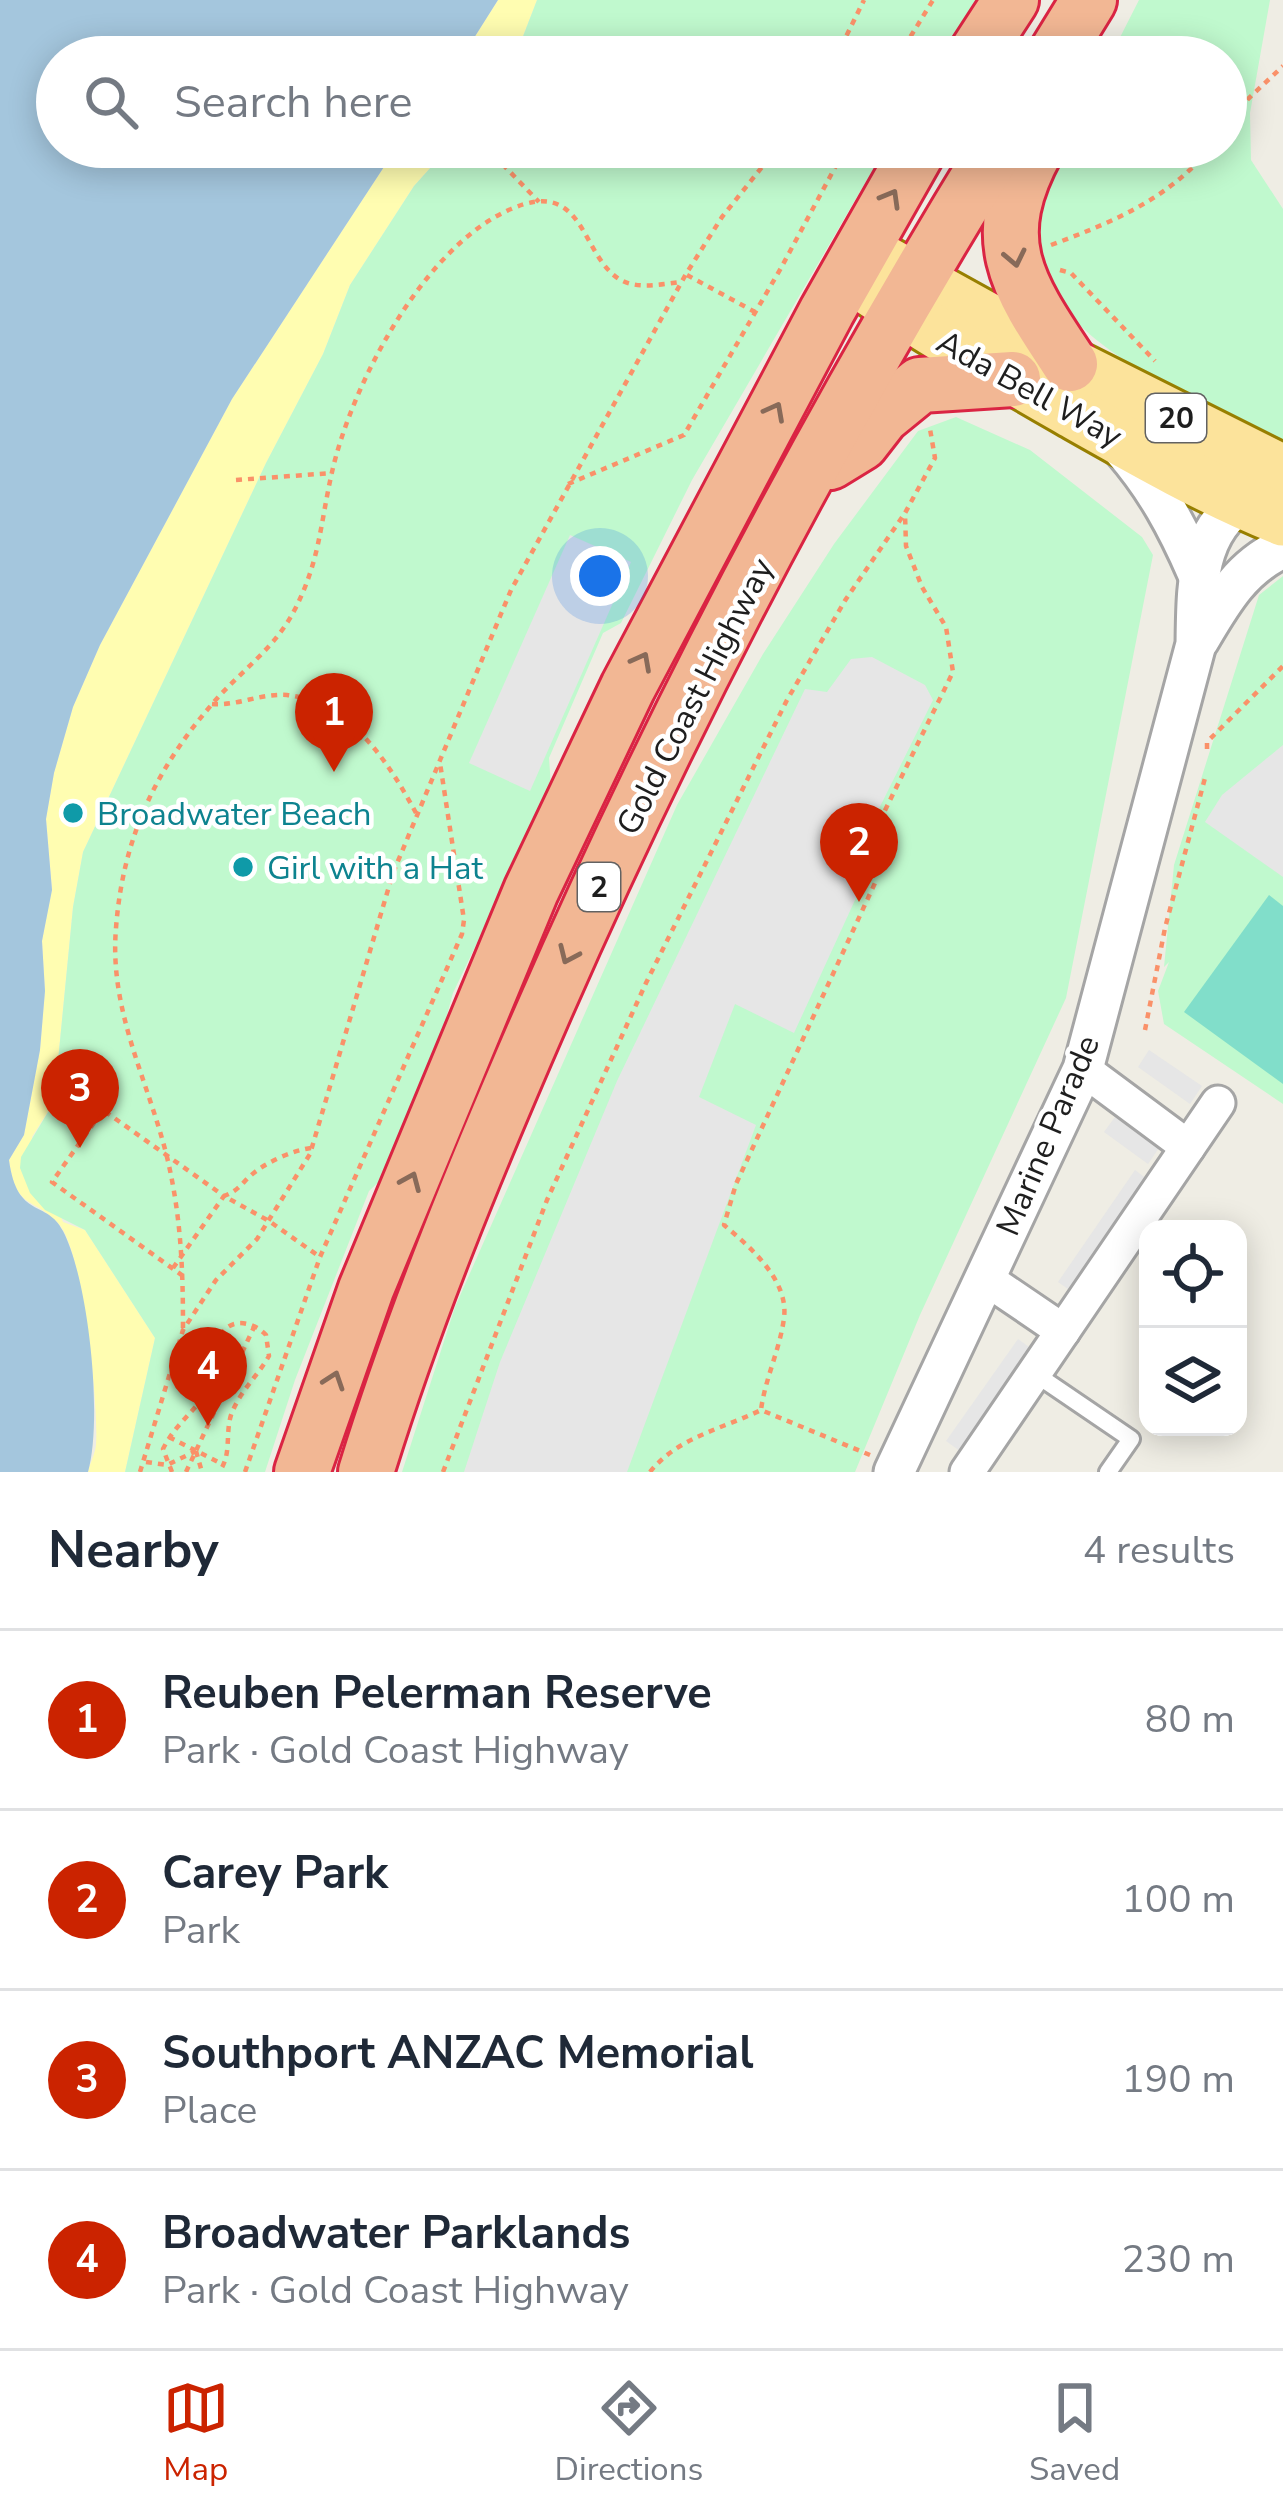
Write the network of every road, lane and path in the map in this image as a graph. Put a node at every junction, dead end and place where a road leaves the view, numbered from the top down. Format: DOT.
graph roads {
  1 [pos="864,0"];
  2 [pos="932,0"];
  3 [pos="1011,0"];
  4 [pos="1089,0"];
  5 [pos="846,36"];
  6 [pos="911,36"];
  7 [pos="988,36"];
  8 [pos="1067,36"];
  9 [pos="1283,66"];
  10 [pos="1247,100"];
  11 [pos="506,168"];
  12 [pos="761,168"];
  13 [pos="834,168"];
  14 [pos="908,168"];
  15 [pos="984,168"];
  16 [pos="1025,168"];
  17 [pos="1188,168"];
  18 [pos="539,202"];
  19 [pos="1026,258"];
  20 [pos="855,262"];
  21 [pos="686,274"];
  22 [pos="681,282"];
  23 [pos="907,295"];
  24 [pos="755,312"];
  25 [pos="1070,364"];
  26 [pos="1166,370"];
  27 [pos="1013,379"];
  28 [pos="920,385"];
  29 [pos="1108,432"];
  30 [pos="332,473"];
  31 [pos="808,475"];
  32 [pos="236,480"];
  33 [pos="567,485"];
  34 [pos="1272,493"];
  35 [pos="905,513"];
  36 [pos="1283,548"];
  37 [pos="1197,572"];
  38 [pos="1196,644"];
  39 [pos="1283,666"];
  40 [pos="212,704"];
  41 [pos="1207,749"];
  42 [pos="440,758"];
  43 [pos="1205,778"];
  44 [pos="417,815"];
  45 [pos="1144,1030"];
  46 [pos="1083,1069"];
  47 [pos="1218,1103"];
  48 [pos="311,1148"];
  49 [pos="1188,1148"];
  50 [pos="166,1155"];
  51 [pos="224,1196"];
  52 [pos="269,1221"];
  53 [pos="184,1252"];
  54 [pos="320,1257"];
  55 [pos="173,1268"];
  56 [pos="183,1276"];
  57 [pos="985,1278"];
  58 [pos="255,1325"];
  59 [pos="183,1330"];
  60 [pos="1063,1331"];
  61 [pos="1034,1373"];
  62 [pos="761,1410"];
  63 [pos="169,1437"];
  64 [pos="196,1451"];
  65 [pos="143,1461"];
  66 [pos="224,1465"];
  67 [pos="169,1469"];
  68 [pos="896,1469"];
  69 [pos="140,1472"];
  70 [pos="185,1472"];
  71 [pos="202,1472"];
  72 [pos="219,1472"];
  73 [pos="244,1472"];
  74 [pos="302,1472"];
  75 [pos="366,1472"];
  76 [pos="443,1472"];
  77 [pos="650,1472"];
  78 [pos="967,1472"];
  79 [pos="1108,1472"];
  1 -- 5 [label="path"];
  2 -- 6 [label="path"];
  3 -- 7 [label="highway"];
  4 -- 8 [label="highway"];
  9 -- 10 [label="path"];
  11 -- 18 [label="path"];
  12 -- 21 [label="path"];
  13 -- 24 [label="path"];
  20 -- 14 [label="highway, Gold Coast Highway / 2, one-way"];
  15 -- 23 [label="highway, Gold Coast Highway / 2"];
  16 -- 19 [label="highway, one-way"];
  17 -- 19 [label="path"];
  18 -- 22 [label="path"];
  18 -- 30 [label="path"];
  19 -- 25 [label="highway"];
  19 -- 26 [label="path"];
  20 -- 23 [label="main road, Ada Bell Way / 20"];
  74 -- 20 [label="highway, Gold Coast Highway / 2, one-way"];
  21 -- 22 [label="path"];
  21 -- 24 [label="path"];
  22 -- 33 [label="path"];
  23 -- 25 [label="main road, Ada Bell Way / 20"];
  23 -- 27 [label="main road, Ada Bell Way / 20"];
  23 -- 31 [label="highway, Gold Coast Highway / 2"];
  24 -- 33 [label="path"];
  25 -- 34 [label="main road, Ada Bell Way / 20"];
  27 -- 28 [label="highway"];
  27 -- 29 [label="main road, Ada Bell Way / 20"];
  28 -- 31 [label="highway"];
  28 -- 35 [label="path"];
  29 -- 34 [label="main road, Ada Bell Way / 20"];
  29 -- 37 [label="street"];
  30 -- 32 [label="path"];
  30 -- 40 [label="path"];
  31 -- 75 [label="highway, Gold Coast Highway / 2, one-way"];
  33 -- 42 [label="path"];
  34 -- 37 [label="street, Marine Parade"];
  35 -- 62 [label="path"];
  35 -- 76 [label="path"];
  36 -- 38 [label="street, Marine Parade"];
  37 -- 38 [label="street, Marine Parade"];
  38 -- 46 [label="street, Marine Parade"];
  39 -- 41 [label="path"];
  40 -- 44 [label="path"];
  40 -- 50 [label="path"];
  42 -- 44 [label="path"];
  42 -- 54 [label="path"];
  43 -- 45 [label="path"];
  44 -- 48 [label="path"];
  46 -- 49 [label="street"];
  46 -- 57 [label="street, Marine Parade"];
  47 -- 49 [label="street"];
  48 -- 51 [label="path"];
  48 -- 52 [label="path"];
  49 -- 60 [label="street"];
  50 -- 51 [label="path"];
  50 -- 53 [label="path"];
  50 -- 55 [label="path"];
  51 -- 52 [label="path"];
  51 -- 53 [label="path"];
  52 -- 54 [label="path"];
  52 -- 59 [label="path"];
  53 -- 55 [label="path"];
  53 -- 56 [label="path"];
  54 -- 73 [label="path"];
  55 -- 56 [label="path"];
  56 -- 59 [label="path"];
  57 -- 60 [label="street"];
  57 -- 68 [label="street, Marine Parade"];
  58 -- 63 [label="path"];
  58 -- 64 [label="path"];
  58 -- 66 [label="path"];
  59 -- 65 [label="path"];
  60 -- 61 [label="street"];
  61 -- 78 [label="street"];
  61 -- 79 [label="lane"];
  62 -- 68 [label="path"];
  62 -- 77 [label="path"];
  63 -- 64 [label="path"];
  63 -- 67 [label="path"];
  64 -- 66 [label="path"];
  64 -- 67 [label="path"];
  64 -- 70 [label="path"];
  64 -- 71 [label="path"];
  65 -- 67 [label="path"];
  65 -- 69 [label="path"];
  66 -- 72 [label="path"];
}
